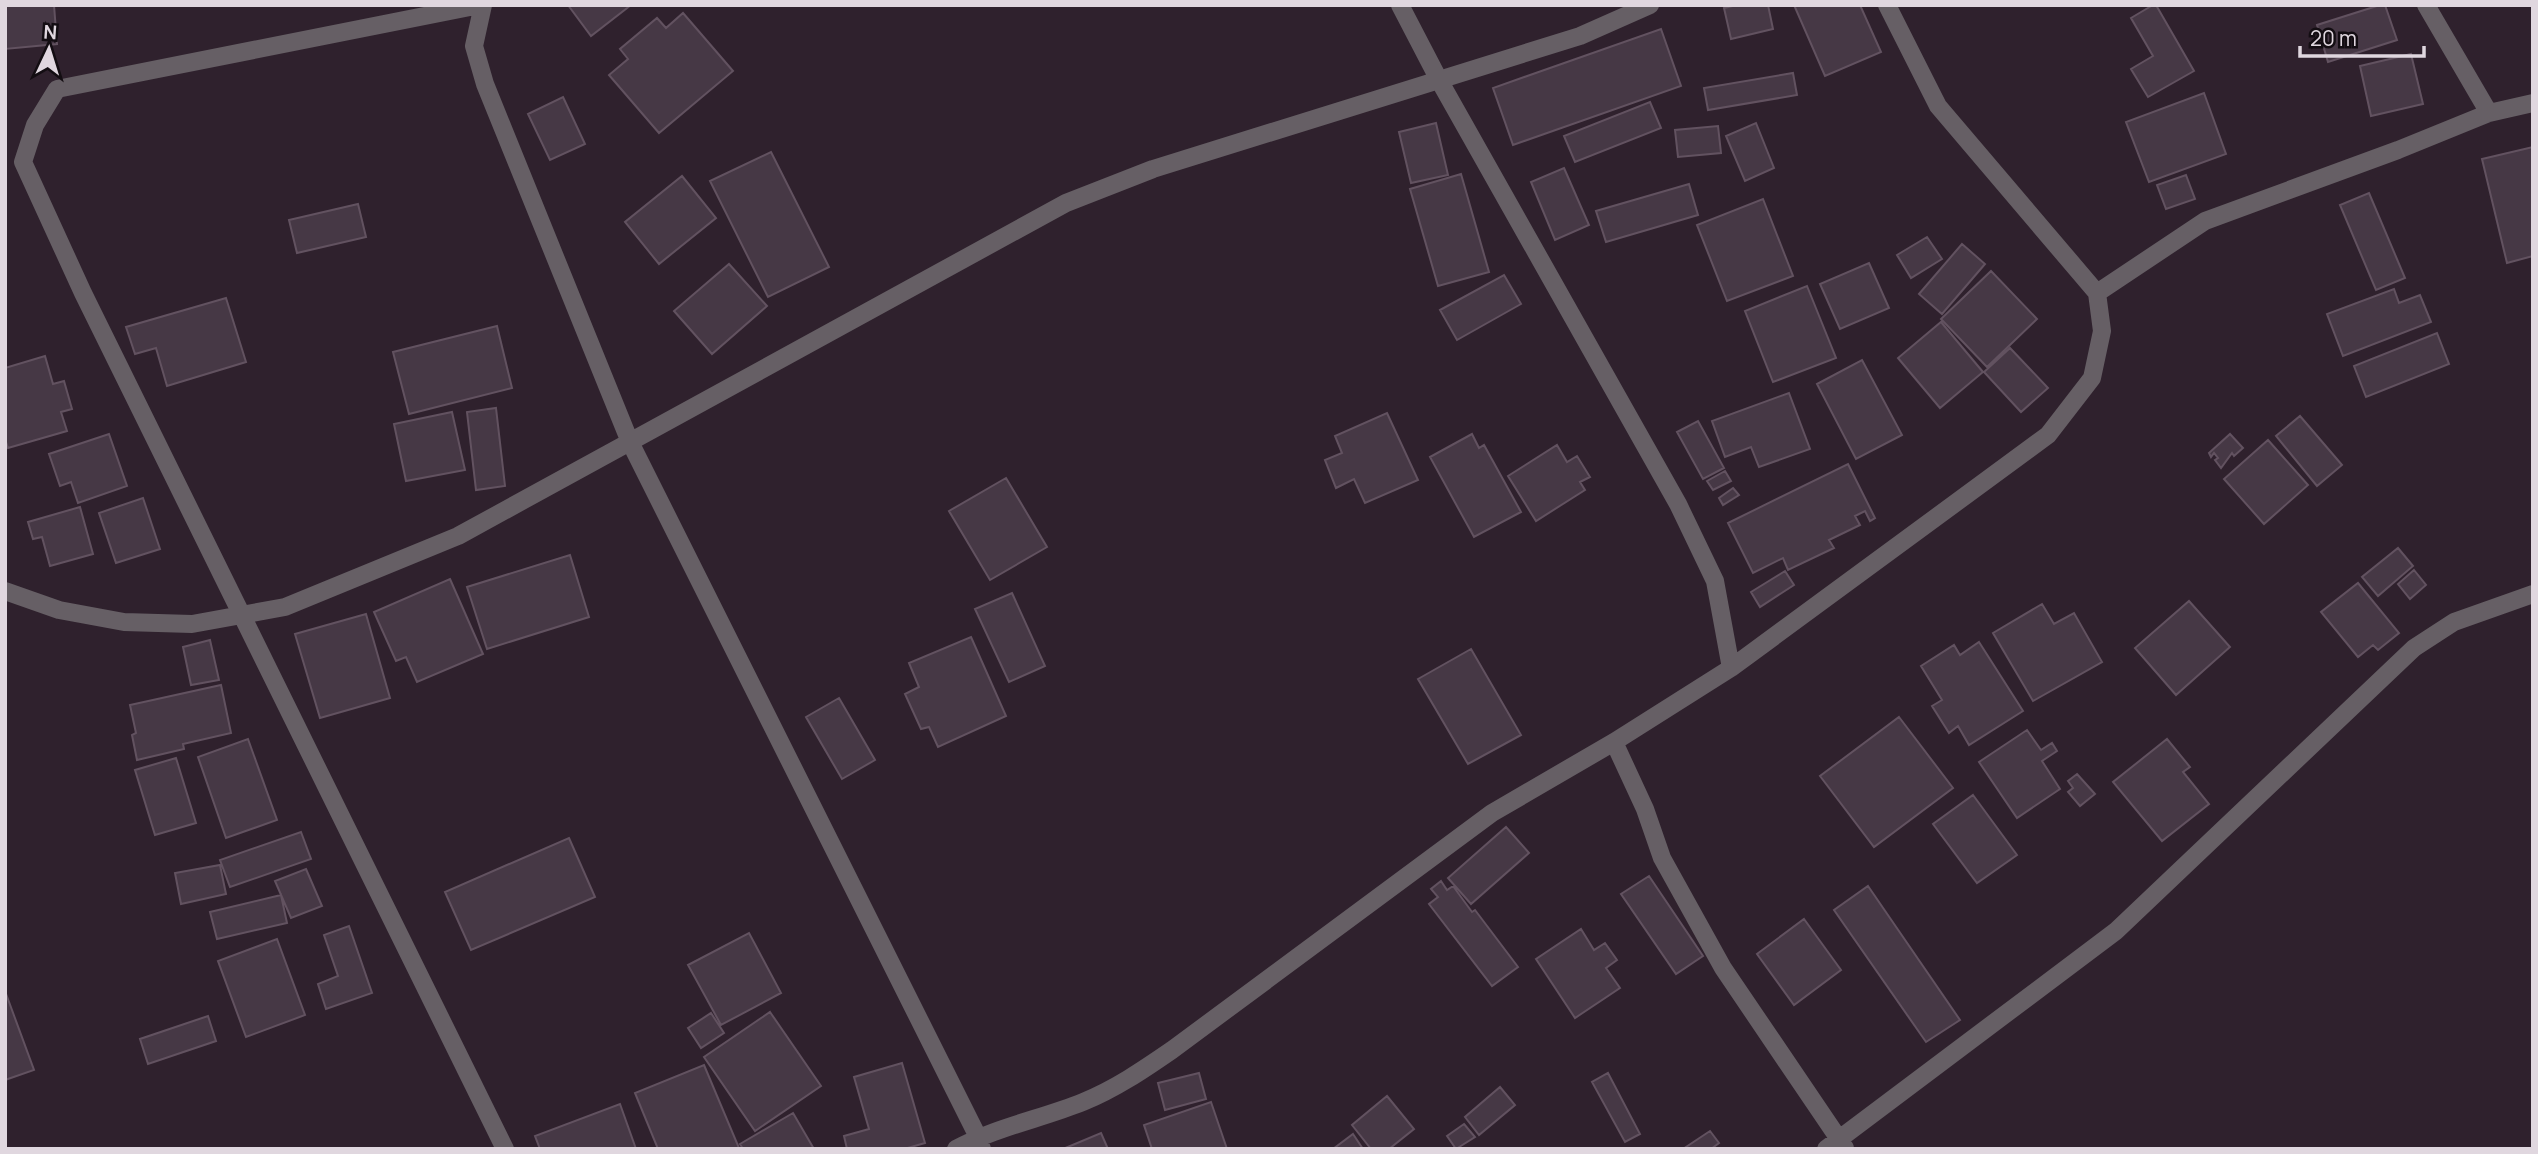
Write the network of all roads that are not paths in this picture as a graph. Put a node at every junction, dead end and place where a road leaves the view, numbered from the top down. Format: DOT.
graph roads {
  1 [pos="482,5"];
  2 [pos="1400,5"];
  3 [pos="1650,5"];
  4 [pos="1887,5"];
  5 [pos="2426,5"];
  6 [pos="1439,80"];
  7 [pos="2533,103"];
  8 [pos="2490,113"];
  9 [pos="2097,293"];
  10 [pos="630,442"];
  11 [pos="5,591"];
  12 [pos="2533,594"];
  13 [pos="241,615"];
  14 [pos="1731,668"];
  15 [pos="1614,742"];
  16 [pos="980,1143"];
  17 [pos="1837,1145"];
  18 [pos="505,1149"];
  19 [pos="956,1149"];
  1 -- 10 [label="street"];
  1 -- 13 [label="street"];
  2 -- 6 [label="street"];
  3 -- 6 [label="street"];
  4 -- 9 [label="street"];
  5 -- 8 [label="street"];
  6 -- 10 [label="street"];
  6 -- 14 [label="street"];
  7 -- 8 [label="street"];
  8 -- 9 [label="street"];
  9 -- 14 [label="street"];
  10 -- 13 [label="street"];
  10 -- 16 [label="street"];
  11 -- 13 [label="street"];
  12 -- 17 [label="street"];
  13 -- 18 [label="street"];
  14 -- 15 [label="street"];
  15 -- 16 [label="street"];
  15 -- 17 [label="street"];
  16 -- 19 [label="street"];
}
